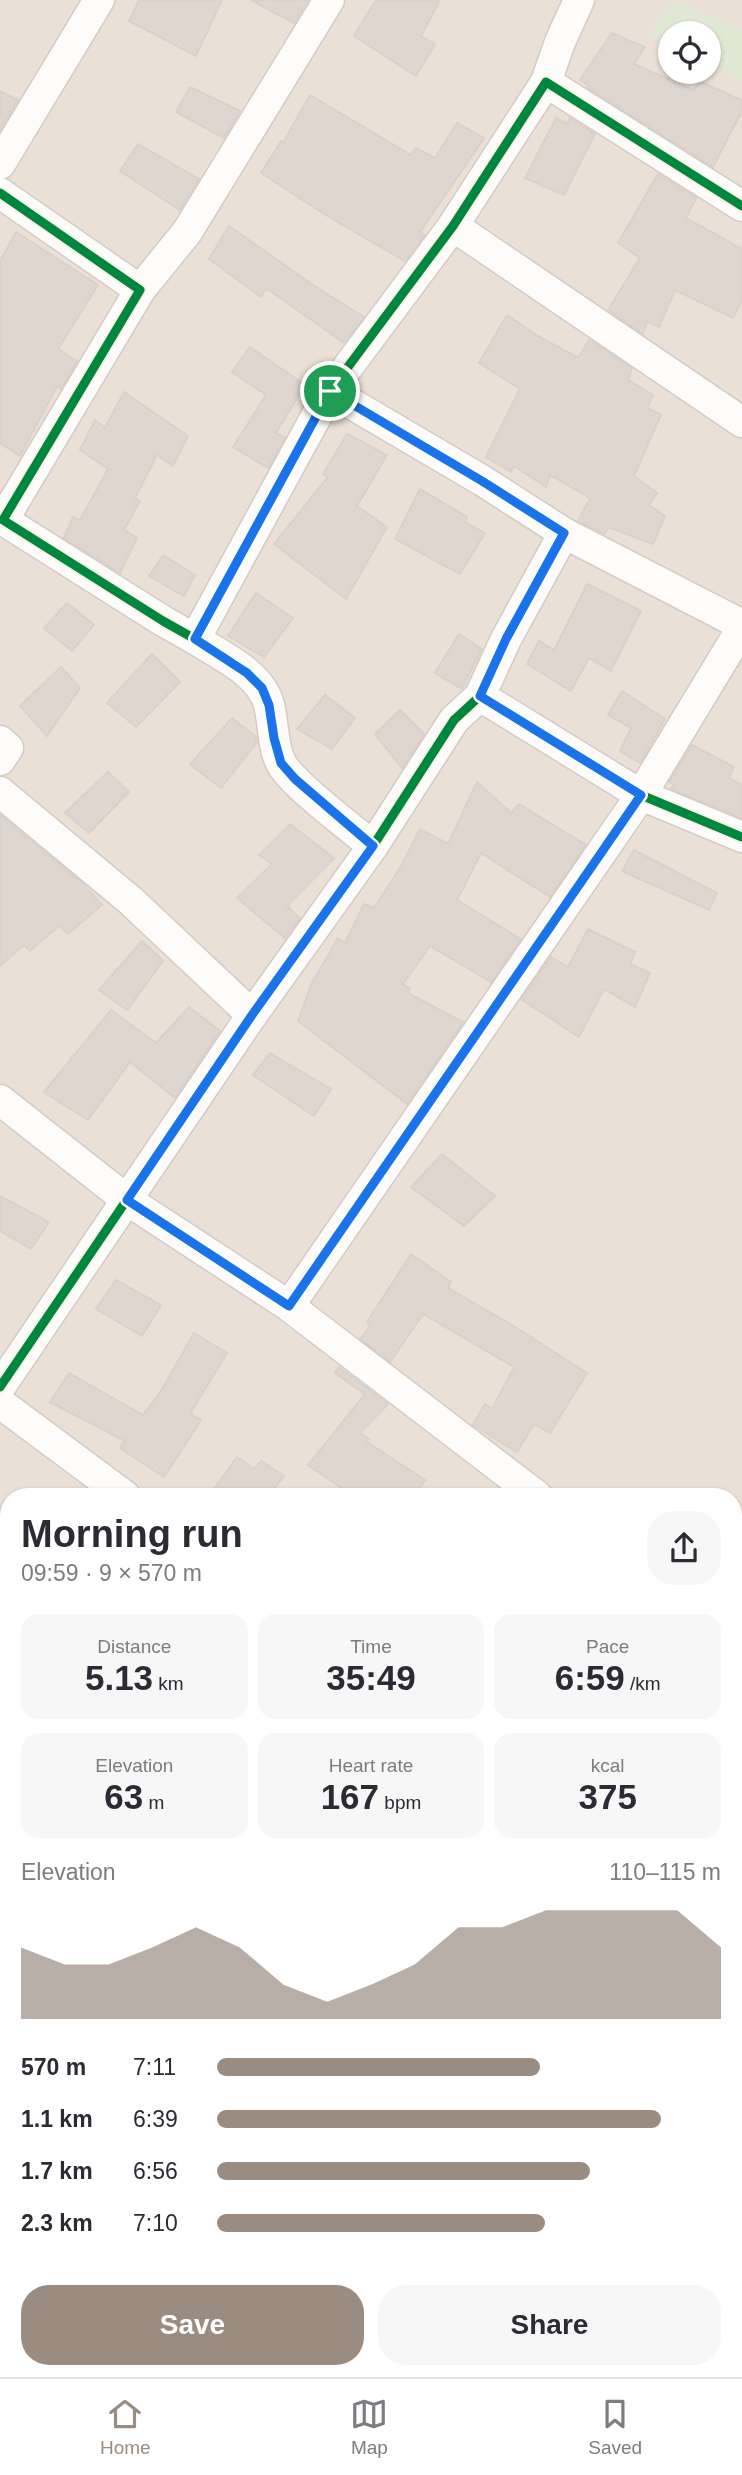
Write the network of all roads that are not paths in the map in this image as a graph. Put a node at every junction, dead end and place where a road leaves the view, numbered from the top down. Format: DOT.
graph roads {
  1 [pos="99,0"];
  2 [pos="329,0"];
  3 [pos="579,0"];
  4 [pos="546,82"];
  5 [pos="0,164"];
  6 [pos="3,201"];
  7 [pos="742,206"];
  8 [pos="453,226"];
  9 [pos="139,290"];
  10 [pos="330,391"];
  11 [pos="742,422"];
  12 [pos="564,533"];
  13 [pos="742,626"];
  14 [pos="195,639"];
  15 [pos="480,696"];
  16 [pos="0,741"];
  17 [pos="0,761"];
  18 [pos="0,792"];
  19 [pos="641,795"];
  20 [pos="742,837"];
  21 [pos="373,846"];
  22 [pos="252,1015"];
  23 [pos="0,1100"];
  24 [pos="127,1200"];
  25 [pos="289,1306"];
  26 [pos="0,1387"];
  27 [pos="0,1403"];
  28 [pos="114,1488"];
  29 [pos="527,1488"];
  1 -- 5 [label="street"];
  2 -- 9 [label="street"];
  3 -- 4 [label="street"];
  4 -- 7 [label="street"];
  4 -- 8 [label="street"];
  6 -- 9 [label="street"];
  8 -- 10 [label="street"];
  8 -- 11 [label="street"];
  9 -- 14 [label="street"];
  10 -- 12 [label="street"];
  10 -- 14 [label="street"];
  12 -- 13 [label="street"];
  12 -- 15 [label="street"];
  13 -- 19 [label="street"];
  14 -- 21 [label="street"];
  15 -- 19 [label="street"];
  15 -- 21 [label="street"];
  16 -- 17 [label="street"];
  18 -- 22 [label="street"];
  19 -- 20 [label="street"];
  19 -- 25 [label="street"];
  21 -- 22 [label="street"];
  22 -- 24 [label="street"];
  23 -- 24 [label="street"];
  24 -- 25 [label="street"];
  24 -- 26 [label="street"];
  25 -- 29 [label="street"];
  27 -- 28 [label="street"];
}
